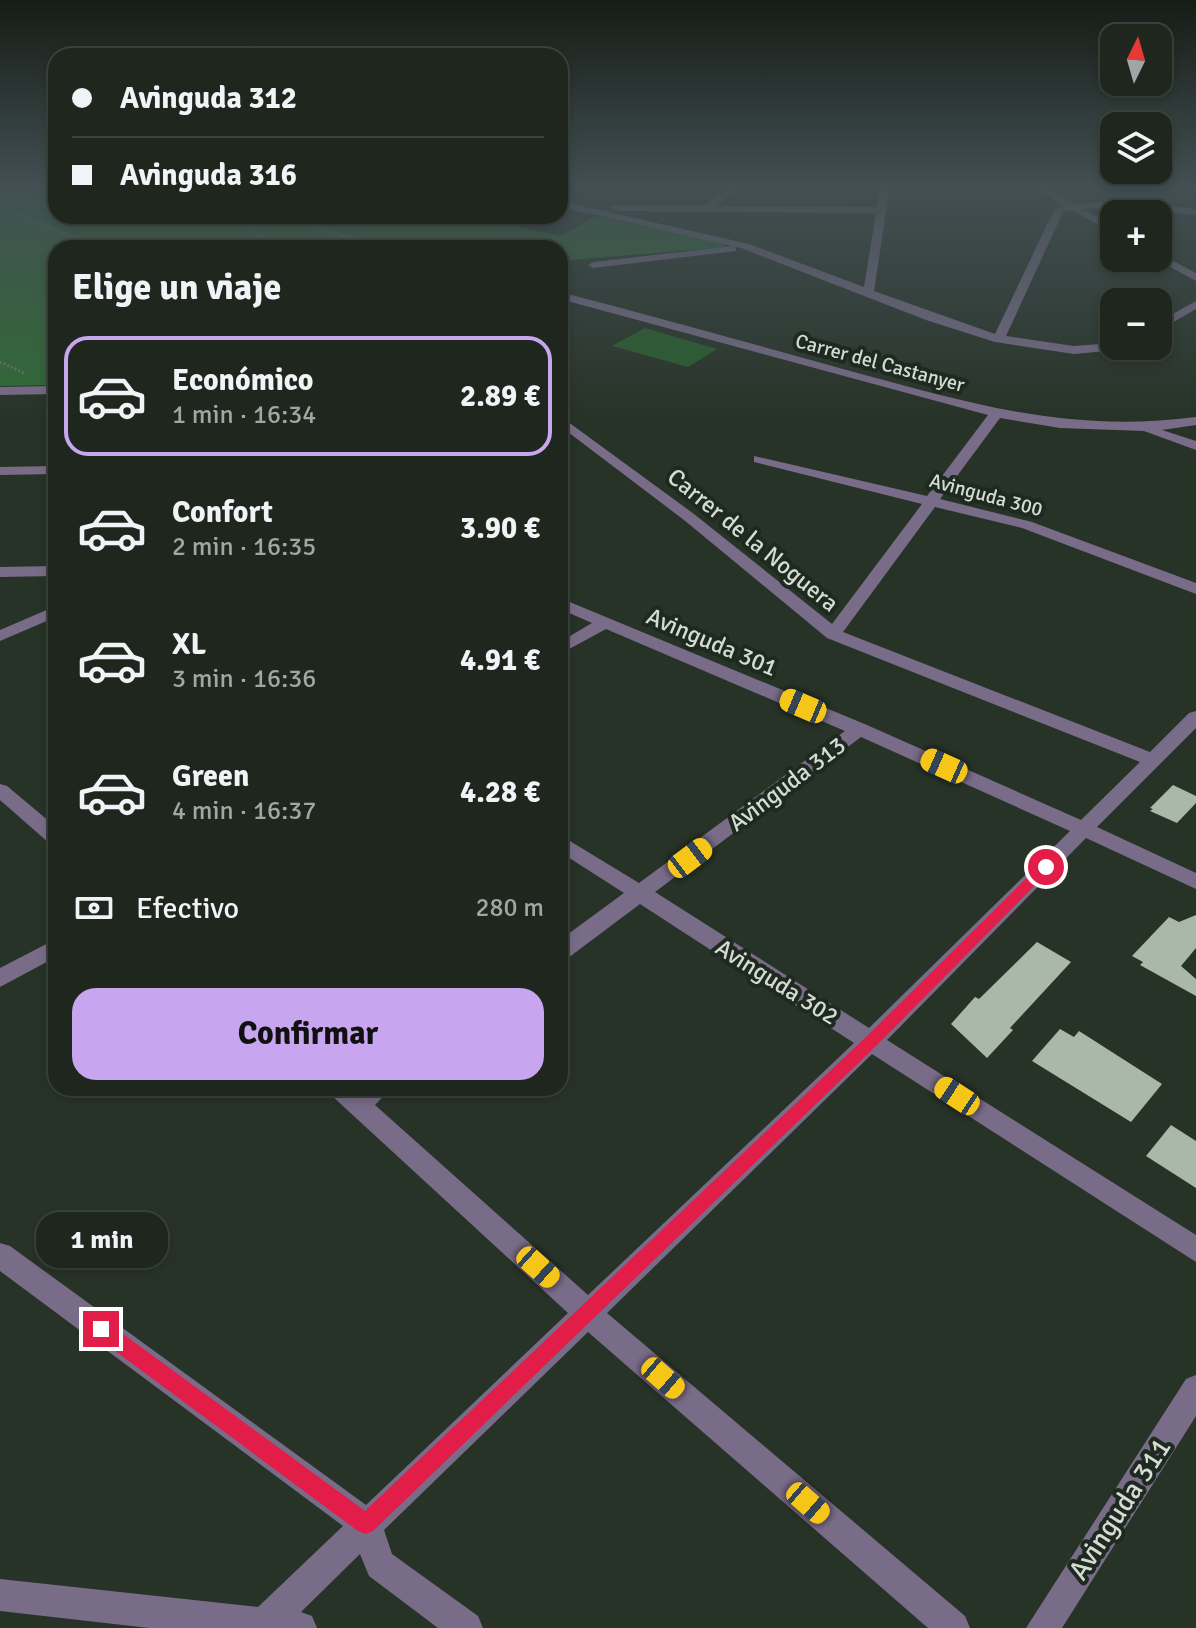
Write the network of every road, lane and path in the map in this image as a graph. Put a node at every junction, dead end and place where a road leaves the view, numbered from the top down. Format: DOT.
graph roads {
  1 [pos="619,262"];
  2 [pos="789,262"];
  3 [pos="873,262"];
  4 [pos="1033,262"];
  5 [pos="1172,264"];
  6 [pos="593,265"];
  7 [pos="1196,278"];
  8 [pos="869,291"];
  9 [pos="568,297"];
  10 [pos="1196,304"];
  11 [pos="1172,319"];
  12 [pos="999,339"];
  13 [pos="1100,348"];
  14 [pos="48,390"];
  15 [pos="0,391"];
  16 [pos="995,415"];
  17 [pos="1196,421"];
  18 [pos="568,426"];
  19 [pos="1146,429"];
  20 [pos="1196,446"];
  21 [pos="759,459"];
  22 [pos="48,470"];
  23 [pos="0,471"];
  24 [pos="931,501"];
  25 [pos="48,571"];
  26 [pos="0,572"];
  27 [pos="1196,589"];
  28 [pos="568,606"];
  29 [pos="48,615"];
  30 [pos="605,622"];
  31 [pos="833,634"];
  32 [pos="0,636"];
  33 [pos="568,644"];
  34 [pos="1196,717"];
  35 [pos="860,729"];
  36 [pos="1153,760"];
  37 [pos="0,790"];
  38 [pos="1085,828"];
  39 [pos="48,831"];
  40 [pos="568,847"];
  41 [pos="1196,882"];
  42 [pos="638,894"];
  43 [pos="568,946"];
  44 [pos="48,952"];
  45 [pos="0,979"];
  46 [pos="871,1041"];
  47 [pos="362,1096"];
  48 [pos="1196,1250"];
  49 [pos="0,1255"];
  50 [pos="588,1313"];
  51 [pos="1196,1389"];
  52 [pos="366,1524"];
  53 [pos="0,1595"];
  54 [pos="224,1624"];
  55 [pos="264,1624"];
  56 [pos="300,1628"];
  57 [pos="466,1628"];
  58 [pos="953,1628"];
  59 [pos="1043,1628"];
  1 -- 6 [label="street"];
  2 -- 8 [label="street"];
  3 -- 8 [label="street"];
  4 -- 12 [label="street"];
  5 -- 7 [label="street"];
  8 -- 12 [label="street"];
  9 -- 16 [label="street, Carrer del Castanyer"];
  10 -- 11 [label="street"];
  12 -- 13 [label="street"];
  14 -- 15 [label="street"];
  16 -- 19 [label="street, Carrer del Castanyer"];
  16 -- 24 [label="street"];
  17 -- 19 [label="street, Carrer del Castanyer"];
  18 -- 31 [label="street, Carrer de la Noguera"];
  19 -- 20 [label="street"];
  21 -- 24 [label="street, Avinguda 300"];
  22 -- 23 [label="street"];
  24 -- 27 [label="street, Avinguda 300"];
  24 -- 31 [label="street"];
  25 -- 26 [label="street"];
  28 -- 30 [label="street, Avinguda 301"];
  29 -- 32 [label="street"];
  30 -- 33 [label="street"];
  30 -- 35 [label="street, Avinguda 301"];
  31 -- 36 [label="street, Carrer de la Noguera"];
  34 -- 36 [label="street"];
  35 -- 38 [label="street, Avinguda 301"];
  35 -- 42 [label="street, Avinguda 313"];
  36 -- 38 [label="street"];
  37 -- 39 [label="street"];
  38 -- 41 [label="street, Avinguda 301"];
  38 -- 46 [label="street"];
  40 -- 42 [label="street, Avinguda 302"];
  42 -- 43 [label="street, Avinguda 313"];
  42 -- 46 [label="street, Avinguda 302"];
  44 -- 45 [label="street"];
  46 -- 48 [label="street, Avinguda 302"];
  46 -- 50 [label="street"];
  47 -- 50 [label="street"];
  49 -- 52 [label="street"];
  50 -- 52 [label="street"];
  50 -- 58 [label="street"];
  51 -- 59 [label="street, Avinguda 311"];
  52 -- 55 [label="street"];
  52 -- 57 [label="street"];
  53 -- 54 [label="street"];
  54 -- 55 [label="street"];
  55 -- 56 [label="street"];
}
